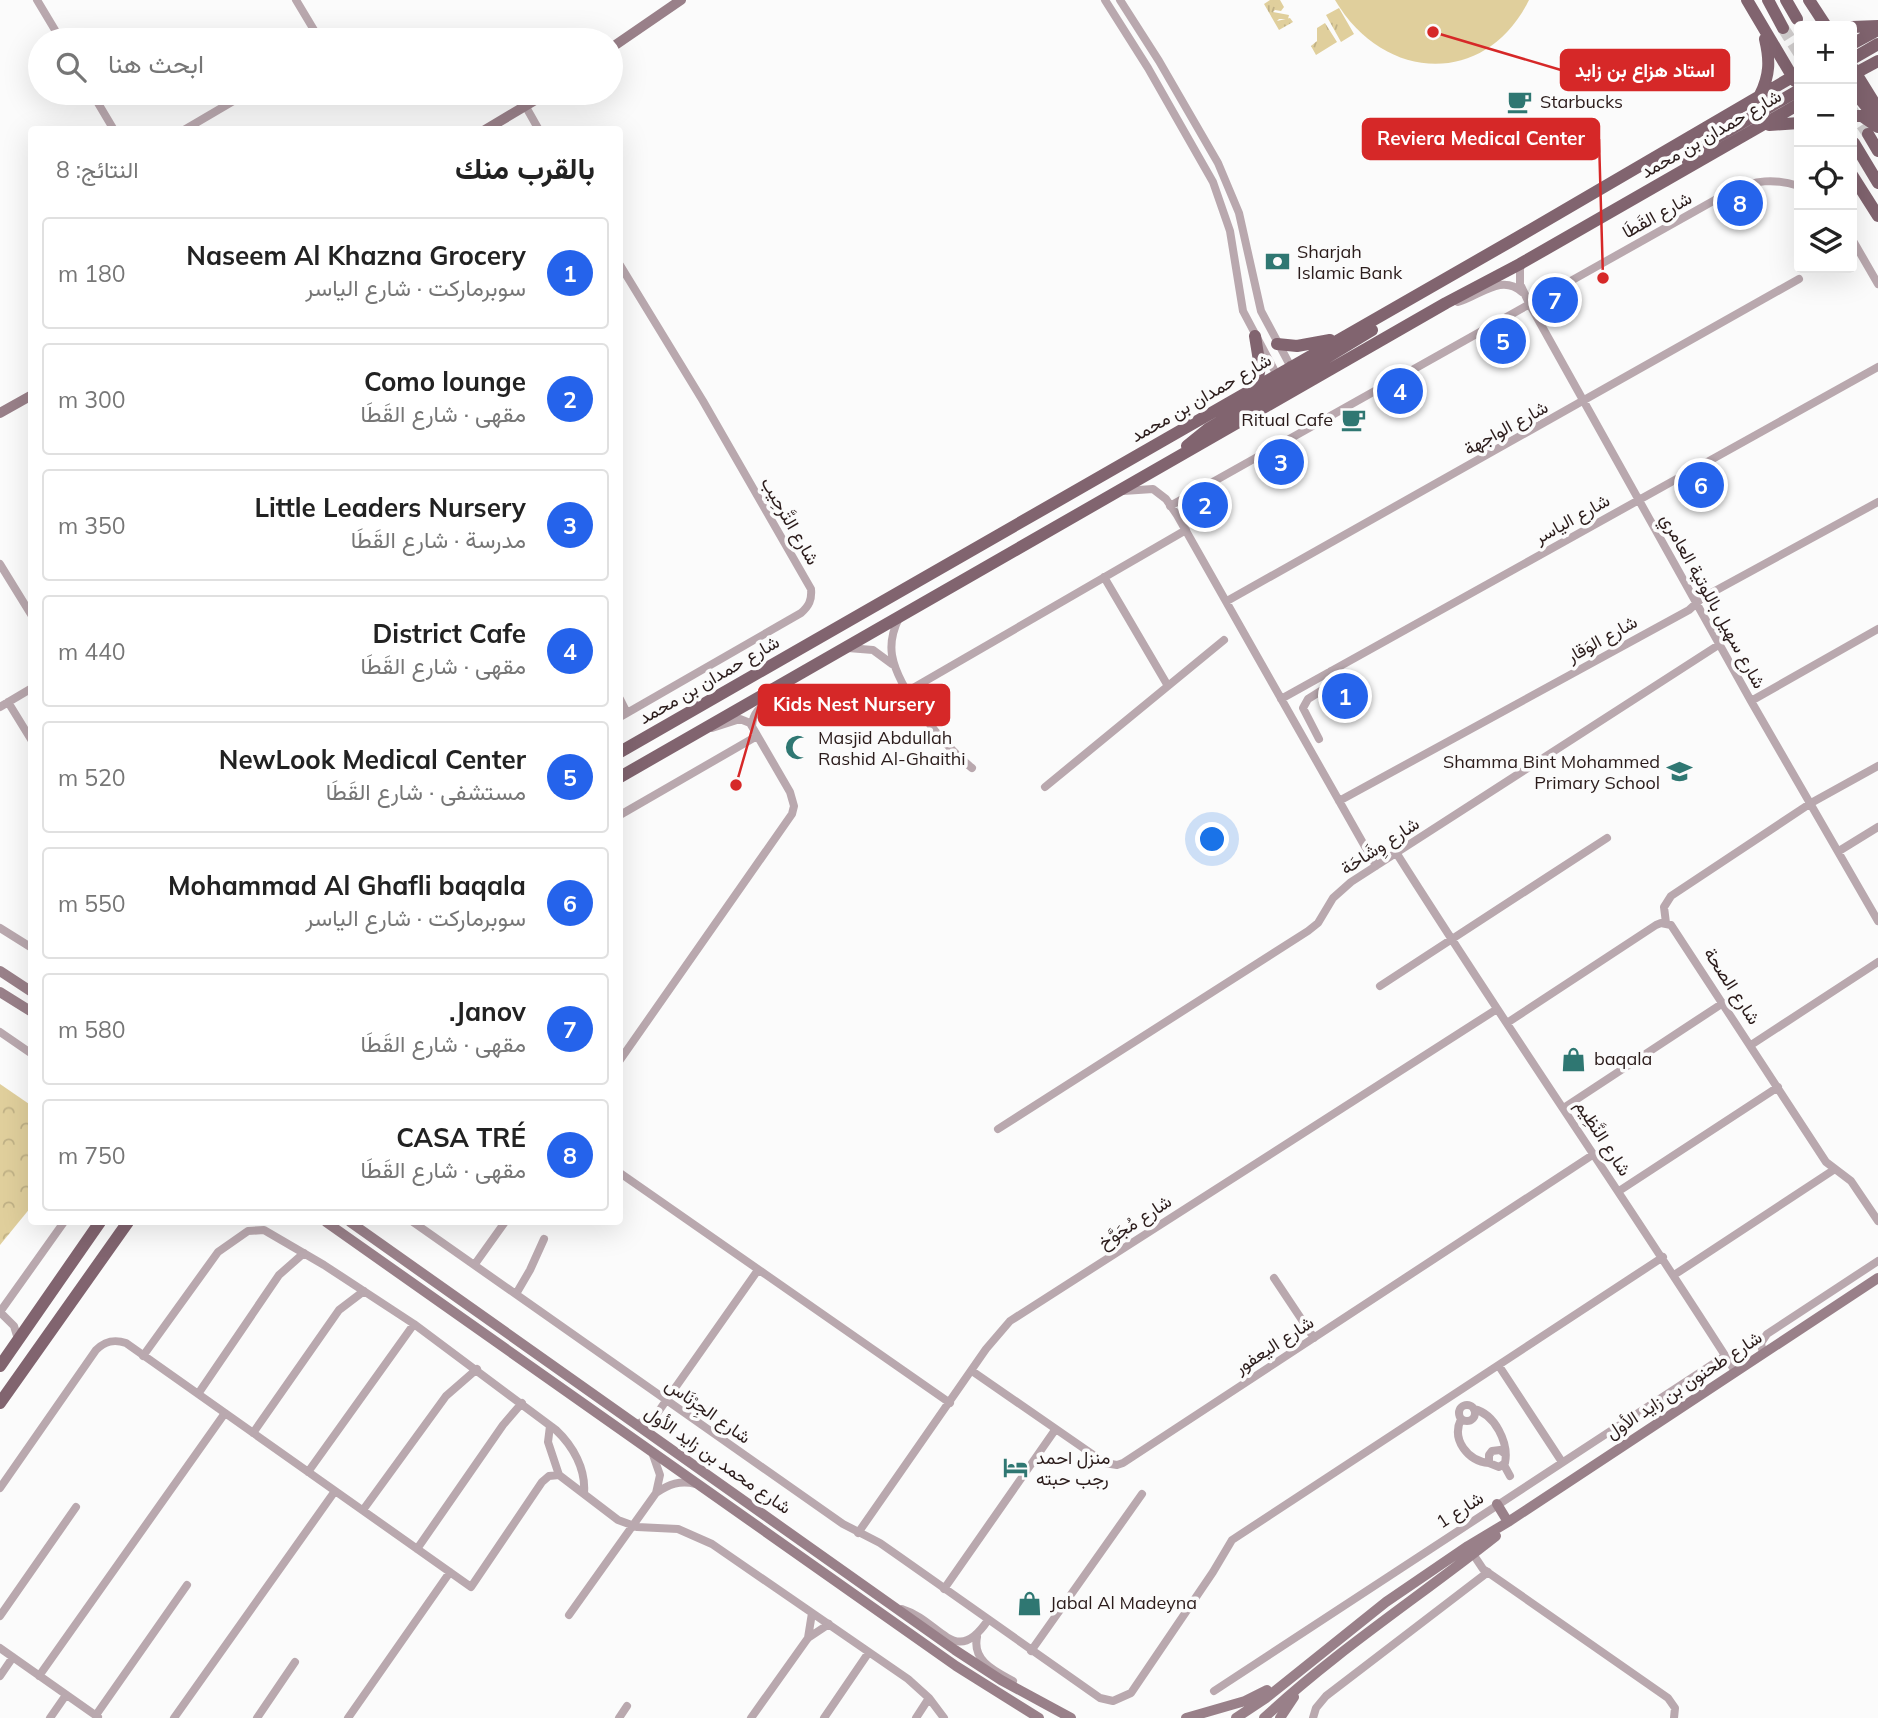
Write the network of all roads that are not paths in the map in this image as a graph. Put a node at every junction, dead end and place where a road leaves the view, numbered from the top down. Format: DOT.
graph roads {
  1 [pos="37,0"];
  2 [pos="296,0"];
  3 [pos="681,0"];
  4 [pos="1105,0"];
  5 [pos="1120,0"];
  6 [pos="1747,0"];
  7 [pos="1768,0"];
  8 [pos="1786,0"];
  9 [pos="1809,0"];
  10 [pos="1797,19"];
  11 [pos="1822,21"];
  12 [pos="1761,25"];
  13 [pos="1857,27"];
  14 [pos="54,28"];
  15 [pos="313,28"];
  16 [pos="1783,28"];
  17 [pos="1878,28"];
  18 [pos="623,40"];
  19 [pos="1857,41"];
  20 [pos="1878,44"];
  21 [pos="1857,56"];
  22 [pos="1878,61"];
  23 [pos="1857,69"];
  24 [pos="1794,71"];
  25 [pos="1794,77"];
  26 [pos="1857,77"];
  27 [pos="1794,92"];
  28 [pos="1759,95"];
  29 [pos="1857,95"];
  30 [pos="99,105"];
  31 [pos="227,105"];
  32 [pos="529,105"];
  33 [pos="526,107"];
  34 [pos="1794,107"];
  35 [pos="1878,109"];
  36 [pos="1857,116"];
  37 [pos="1878,121"];
  38 [pos="1794,123"];
  39 [pos="112,126"];
  40 [pos="191,126"];
  41 [pos="492,126"];
  42 [pos="537,126"];
  43 [pos="1761,126"];
  44 [pos="1873,131"];
  45 [pos="1856,147"];
  46 [pos="1878,151"];
  47 [pos="1678,173"];
  48 [pos="1857,183"];
  49 [pos="1878,183"];
  50 [pos="1794,185"];
  51 [pos="1878,216"];
  52 [pos="1857,248"];
  53 [pos="1520,264"];
  54 [pos="623,274"];
  55 [pos="1799,279"];
  56 [pos="1878,284"];
  57 [pos="1524,294"];
  58 [pos="1446,303"];
  59 [pos="1530,305"];
  60 [pos="1394,308"];
  61 [pos="1255,336"];
  62 [pos="1344,337"];
  63 [pos="1277,344"];
  64 [pos="1878,367"];
  65 [pos="1297,376"];
  66 [pos="1283,385"];
  67 [pos="1256,388"];
  68 [pos="28,397"];
  69 [pos="1585,402"];
  70 [pos="0,413"];
  71 [pos="1118,491"];
  72 [pos="1639,499"];
  73 [pos="1878,502"];
  74 [pos="1170,506"];
  75 [pos="1186,530"];
  76 [pos="0,564"];
  77 [pos="1104,577"];
  78 [pos="1227,601"];
  79 [pos="1697,603"];
  80 [pos="28,610"];
  81 [pos="900,617"];
  82 [pos="1878,629"];
  83 [pos="1224,639"];
  84 [pos="1720,644"];
  85 [pos="845,649"];
  86 [pos="896,668"];
  87 [pos="1331,671"];
  88 [pos="788,680"];
  89 [pos="1168,686"];
  90 [pos="28,690"];
  91 [pos="908,691"];
  92 [pos="1281,699"];
  93 [pos="1751,701"];
  94 [pos="9,702"];
  95 [pos="0,707"];
  96 [pos="623,715"];
  97 [pos="752,726"];
  98 [pos="706,728"];
  99 [pos="28,734"];
  100 [pos="757,736"];
  101 [pos="1319,739"];
  102 [pos="623,750"];
  103 [pos="1878,766"];
  104 [pos="972,768"];
  105 [pos="623,775"];
  106 [pos="1045,787"];
  107 [pos="1339,801"];
  108 [pos="1811,803"];
  109 [pos="623,813"];
  110 [pos="1878,827"];
  111 [pos="1607,838"];
  112 [pos="1839,850"];
  113 [pos="1397,854"];
  114 [pos="1376,866"];
  115 [pos="1878,921"];
  116 [pos="1666,923"];
  117 [pos="0,928"];
  118 [pos="1452,940"];
  119 [pos="28,946"];
  120 [pos="1878,962"];
  121 [pos="0,971"];
  122 [pos="1380,986"];
  123 [pos="28,989"];
  124 [pos="0,992"];
  125 [pos="1723,1003"];
  126 [pos="1497,1009"];
  127 [pos="28,1010"];
  128 [pos="1507,1023"];
  129 [pos="0,1032"];
  130 [pos="1751,1045"];
  131 [pos="28,1051"];
  132 [pos="623,1056"];
  133 [pos="1779,1087"];
  134 [pos="1564,1107"];
  135 [pos="998,1129"];
  136 [pos="1594,1154"];
  137 [pos="1835,1170"];
  138 [pos="623,1175"];
  139 [pos="1619,1191"];
  140 [pos="1878,1221"];
  141 [pos="62,1225"];
  142 [pos="90,1225"];
  143 [pos="98,1225"];
  144 [pos="126,1225"];
  145 [pos="135,1225"];
  146 [pos="330,1225"];
  147 [pos="354,1225"];
  148 [pos="417,1225"];
  149 [pos="503,1225"];
  150 [pos="544,1239"];
  151 [pos="304,1253"];
  152 [pos="77,1255"];
  153 [pos="1663,1257"];
  154 [pos="1878,1261"];
  155 [pos="475,1264"];
  156 [pos="758,1270"];
  157 [pos="93,1271"];
  158 [pos="1674,1275"];
  159 [pos="1274,1278"];
  160 [pos="1878,1278"];
  161 [pos="364,1291"];
  162 [pos="516,1294"];
  163 [pos="0,1312"];
  164 [pos="9,1319"];
  165 [pos="32,1320"];
  166 [pos="414,1324"];
  167 [pos="1314,1338"];
  168 [pos="18,1339"];
  169 [pos="1763,1354"];
  170 [pos="143,1356"];
  171 [pos="1725,1356"];
  172 [pos="0,1366"];
  173 [pos="1499,1366"];
  174 [pos="477,1369"];
  175 [pos="972,1371"];
  176 [pos="1735,1371"];
  177 [pos="198,1394"];
  178 [pos="666,1401"];
  179 [pos="950,1402"];
  180 [pos="0,1404"];
  181 [pos="522,1404"];
  182 [pos="225,1413"];
  183 [pos="656,1415"];
  184 [pos="637,1424"];
  185 [pos="550,1426"];
  186 [pos="1055,1430"];
  187 [pos="253,1433"];
  188 [pos="653,1435"];
  189 [pos="650,1449"];
  190 [pos="1504,1453"];
  191 [pos="1562,1462"];
  192 [pos="1489,1463"];
  193 [pos="1504,1465"];
  194 [pos="308,1472"];
  195 [pos="559,1475"];
  196 [pos="1515,1483"];
  197 [pos="701,1485"];
  198 [pos="0,1488"];
  199 [pos="335,1491"];
  200 [pos="584,1493"];
  201 [pos="656,1493"];
  202 [pos="1142,1494"];
  203 [pos="1497,1504"];
  204 [pos="76,1507"];
  205 [pos="363,1510"];
  206 [pos="1508,1522"];
  207 [pos="632,1526"];
  208 [pos="858,1533"];
  209 [pos="417,1549"];
  210 [pos="1473,1553"];
  211 [pos="450,1572"];
  212 [pos="1488,1572"];
  213 [pos="187,1586"];
  214 [pos="944,1589"];
  215 [pos="900,1609"];
  216 [pos="812,1613"];
  217 [pos="569,1615"];
  218 [pos="0,1616"];
  219 [pos="988,1620"];
  220 [pos="829,1625"];
  221 [pos="977,1637"];
  222 [pos="808,1638"];
  223 [pos="0,1648"];
  224 [pos="1324,1650"];
  225 [pos="1031,1651"];
  226 [pos="869,1652"];
  227 [pos="13,1657"];
  228 [pos="295,1662"];
  229 [pos="0,1676"];
  230 [pos="39,1676"];
  231 [pos="1304,1683"];
  232 [pos="1214,1691"];
  233 [pos="66,1695"];
  234 [pos="1033,1697"];
  235 [pos="929,1698"];
  236 [pos="627,1706"];
  237 [pos="1067,1716"];
  238 [pos="98,1717"];
  239 [pos="50,1718"];
  240 [pos="174,1718"];
  241 [pos="257,1718"];
  242 [pos="348,1718"];
  243 [pos="619,1718"];
  244 [pos="751,1718"];
  245 [pos="824,1718"];
  246 [pos="916,1718"];
  247 [pos="944,1718"];
  248 [pos="1039,1718"];
  249 [pos="1078,1718"];
  250 [pos="1186,1718"];
  251 [pos="1236,1718"];
  252 [pos="1264,1718"];
  253 [pos="1280,1718"];
  254 [pos="1313,1718"];
  255 [pos="1674,1718"];
  1 -- 14 [label="street"];
  2 -- 15 [label="street"];
  3 -- 18 [label="main road"];
  4 -- 61 [label="street"];
  5 -- 63 [label="street"];
  6 -- 12 [label="main road"];
  7 -- 16 [label="main road"];
  8 -- 10 [label="main road"];
  9 -- 11 [label="main road"];
  12 -- 24 [label="main road"];
  12 -- 28 [label="main road"];
  13 -- 17 [label="main road"];
  17 -- 19 [label="main road"];
  20 -- 21 [label="main road"];
  22 -- 23 [label="main road"];
  25 -- 28 [label="main road, شارع حمدان بن محمد"];
  26 -- 35 [label="main road"];
  27 -- 47 [label="main road"];
  28 -- 60 [label="main road, شارع حمدان بن محمد"];
  29 -- 37 [label="main road"];
  30 -- 39 [label="street"];
  31 -- 40 [label="street"];
  32 -- 33 [label="main road"];
  33 -- 41 [label="main road"];
  33 -- 42 [label="street"];
  34 -- 43 [label="main road, شارع حمدان بن محمد"];
  36 -- 44 [label="main road"];
  38 -- 43 [label="main road"];
  43 -- 47 [label="main road, شارع حمدان بن محمد"];
  44 -- 46 [label="main road"];
  45 -- 49 [label="main road"];
  47 -- 53 [label="main road, شارع حمدان بن محمد"];
  48 -- 51 [label="main road"];
  50 -- 59 [label="street, شارع القَطَا"];
  52 -- 56 [label="street"];
  53 -- 57 [label="street, شارع سهيل باللوتية العامري"];
  53 -- 58 [label="main road, شارع حمدان بن محمد"];
  54 -- 96 [label="street, شارع التَّرحِيب"];
  55 -- 69 [label="street, شارع الواجهة"];
  57 -- 58 [label="street"];
  57 -- 59 [label="street, شارع سهيل باللوتية العامري"];
  58 -- 65 [label="main road, شارع حمدان بن محمد"];
  59 -- 69 [label="street, شارع سهيل باللوتية العامري"];
  59 -- 74 [label="street, شارع القَطَا"];
  60 -- 62 [label="main road, شارع حمدان بن محمد"];
  60 -- 65 [label="main road"];
  61 -- 66 [label="street"];
  61 -- 67 [label="main road"];
  62 -- 63 [label="main road"];
  62 -- 65 [label="main road, شارع حمدان بن محمد"];
  63 -- 65 [label="street"];
  64 -- 72 [label="street, شارع الياسر"];
  65 -- 66 [label="main road, شارع حمدان بن محمد"];
  65 -- 66 [label="main road, شارع حمدان بن محمد"];
  66 -- 67 [label="main road, شارع حمدان بن محمد"];
  66 -- 71 [label="main road, شارع حمدان بن محمد"];
  67 -- 102 [label="main road, شارع حمدان بن محمد"];
  68 -- 70 [label="main road"];
  69 -- 72 [label="street, شارع سهيل باللوتية العامري"];
  69 -- 78 [label="street, شارع الواجهة"];
  71 -- 74 [label="street"];
  71 -- 81 [label="main road, شارع حمدان بن محمد"];
  72 -- 79 [label="street, شارع سهيل باللوتية العامري"];
  72 -- 87 [label="street, شارع الياسر"];
  73 -- 79 [label="street, شارع الوَقار"];
  74 -- 75 [label="street"];
  75 -- 77 [label="street"];
  75 -- 78 [label="street"];
  76 -- 80 [label="street"];
  77 -- 89 [label="street"];
  77 -- 91 [label="street"];
  78 -- 92 [label="street"];
  79 -- 84 [label="street, شارع سهيل باللوتية العامري"];
  79 -- 107 [label="street, شارع الوَقار"];
  81 -- 85 [label="main road, شارع حمدان بن محمد"];
  81 -- 86 [label="street"];
  82 -- 93 [label="street"];
  83 -- 89 [label="street"];
  84 -- 93 [label="street, شارع سهيل باللوتية العامري"];
  84 -- 113 [label="street, شارع وِشَاحَة"];
  85 -- 86 [label="street"];
  85 -- 88 [label="main road, شارع حمدان بن محمد"];
  86 -- 91 [label="street"];
  87 -- 92 [label="street, شارع الياسر"];
  87 -- 101 [label="street"];
  88 -- 97 [label="street"];
  88 -- 98 [label="main road, شارع حمدان بن محمد"];
  89 -- 106 [label="street"];
  90 -- 94 [label="street"];
  91 -- 104 [label="street"];
  92 -- 107 [label="street"];
  93 -- 108 [label="street, شارع سهيل باللوتية العامري"];
  94 -- 95 [label="street"];
  94 -- 99 [label="street"];
  97 -- 98 [label="street"];
  97 -- 100 [label="street"];
  98 -- 105 [label="main road, شارع حمدان بن محمد"];
  100 -- 109 [label="street"];
  100 -- 132 [label="street"];
  103 -- 108 [label="street"];
  107 -- 114 [label="street"];
  108 -- 112 [label="street, شارع سهيل باللوتية العامري"];
  108 -- 116 [label="street"];
  110 -- 112 [label="street"];
  111 -- 118 [label="street"];
  112 -- 115 [label="street, شارع سهيل باللوتية العامري"];
  113 -- 114 [label="street, شارع وِشَاحَة"];
  113 -- 118 [label="street, شارع النَّظِيم"];
  114 -- 135 [label="street, شارع وِشَاحَة"];
  116 -- 125 [label="street, شارع الصحة"];
  116 -- 128 [label="street"];
  117 -- 119 [label="street"];
  118 -- 122 [label="street"];
  118 -- 126 [label="street, شارع النَّظِيم"];
  120 -- 130 [label="street"];
  121 -- 123 [label="main road"];
  124 -- 127 [label="main road"];
  125 -- 130 [label="street, شارع الصحة"];
  125 -- 134 [label="street"];
  126 -- 128 [label="street, شارع النَّظِيم"];
  126 -- 175 [label="street, شارع مُجَوَّخ"];
  128 -- 134 [label="street, شارع النَّظِيم"];
  129 -- 131 [label="street"];
  130 -- 133 [label="street, شارع الصحة"];
  133 -- 137 [label="street, شارع الصحة"];
  133 -- 139 [label="street"];
  134 -- 136 [label="street, شارع النَّظِيم"];
  136 -- 139 [label="street, شارع النَّظِيم"];
  136 -- 167 [label="street, شارع اليعفور"];
  137 -- 140 [label="street, شارع الصحة"];
  137 -- 158 [label="street"];
  138 -- 156 [label="street"];
  139 -- 153 [label="street, شارع النَّظِيم"];
  141 -- 163 [label="street"];
  142 -- 152 [label="main road"];
  143 -- 152 [label="main road"];
  144 -- 157 [label="main road"];
  145 -- 157 [label="main road"];
  146 -- 189 [label="main road, شارع محمد بن زايد الأول"];
  147 -- 184 [label="main road, شارع محمد بن زايد الأول"];
  148 -- 155 [label="street, شارع الجِرْنَاس"];
  149 -- 155 [label="street"];
  150 -- 162 [label="street"];
  151 -- 161 [label="street"];
  151 -- 170 [label="street"];
  151 -- 177 [label="street"];
  152 -- 165 [label="main road"];
  153 -- 158 [label="street, شارع النَّظِيم"];
  153 -- 173 [label="street"];
  154 -- 169 [label="street"];
  155 -- 162 [label="street, شارع الجِرْنَاس"];
  156 -- 178 [label="street"];
  156 -- 179 [label="street"];
  157 -- 180 [label="main road"];
  158 -- 171 [label="street, شارع النَّظِيم"];
  159 -- 167 [label="street"];
  160 -- 169 [label="main road, شارع طحنون بن زايد الأول"];
  161 -- 166 [label="street"];
  161 -- 187 [label="street"];
  162 -- 178 [label="street, شارع الجِرْنَاس"];
  163 -- 164 [label="street"];
  164 -- 165 [label="street"];
  164 -- 168 [label="street"];
  165 -- 168 [label="main road"];
  166 -- 174 [label="street"];
  166 -- 194 [label="street"];
  167 -- 186 [label="street, شارع اليعفور"];
  168 -- 172 [label="main road"];
  169 -- 176 [label="main road, شارع طحنون بن زايد الأول"];
  170 -- 177 [label="street"];
  170 -- 198 [label="street"];
  171 -- 176 [label="street, شارع النَّظِيم"];
  171 -- 191 [label="street, شارع 1"];
  173 -- 191 [label="street"];
  173 -- 225 [label="street, شارع الجِرْنَاس"];
  174 -- 181 [label="street"];
  174 -- 205 [label="street"];
  175 -- 179 [label="street, شارع مُجَوَّخ"];
  175 -- 186 [label="street, شارع اليعفور"];
  176 -- 206 [label="main road, شارع طحنون بن زايد الأول"];
  177 -- 182 [label="street"];
  178 -- 183 [label="street"];
  178 -- 208 [label="street, شارع الجِرْنَاس"];
  179 -- 208 [label="street, شارع مُجَوَّخ"];
  181 -- 185 [label="street"];
  181 -- 209 [label="street"];
  182 -- 187 [label="street"];
  182 -- 230 [label="street"];
  183 -- 184 [label="street"];
  183 -- 188 [label="street"];
  184 -- 188 [label="main road, شارع محمد بن زايد الأول"];
  185 -- 195 [label="street"];
  185 -- 200 [label="street"];
  186 -- 214 [label="street"];
  187 -- 194 [label="street"];
  188 -- 215 [label="main road, شارع محمد بن زايد الأول"];
  189 -- 197 [label="main road, شارع محمد بن زايد الأول"];
  189 -- 201 [label="street"];
  190 -- 192 [label="street"];
  190 -- 192 [label="street"];
  190 -- 193 [label="street"];
  191 -- 196 [label="street, شارع 1"];
  192 -- 193 [label="street"];
  193 -- 196 [label="street"];
  194 -- 199 [label="street"];
  195 -- 200 [label="street"];
  195 -- 211 [label="street"];
  196 -- 203 [label="street, شارع 1"];
  197 -- 201 [label="street"];
  197 -- 248 [label="main road, شارع محمد بن زايد الأول"];
  199 -- 205 [label="street"];
  199 -- 240 [label="street"];
  200 -- 207 [label="street"];
  201 -- 207 [label="street"];
  202 -- 225 [label="street"];
  203 -- 206 [label="main road"];
  203 -- 232 [label="street, شارع 1"];
  204 -- 218 [label="street"];
  205 -- 209 [label="street"];
  206 -- 210 [label="main road, شارع طحنون بن زايد الأول"];
  206 -- 224 [label="main road, شارع طحنون بن زايد الأول"];
  207 -- 216 [label="street"];
  207 -- 217 [label="street"];
  208 -- 214 [label="street, شارع الجِرْنَاس"];
  209 -- 211 [label="street"];
  210 -- 212 [label="street"];
  210 -- 231 [label="main road, شارع طحنون بن زايد الأول"];
  211 -- 242 [label="street"];
  212 -- 254 [label="street"];
  212 -- 255 [label="street"];
  213 -- 238 [label="street"];
  214 -- 219 [label="street, شارع الجِرْنَاس"];
  215 -- 221 [label="street"];
  215 -- 234 [label="main road, شارع محمد بن زايد الأول"];
  216 -- 220 [label="street"];
  216 -- 222 [label="street"];
  219 -- 221 [label="street"];
  219 -- 225 [label="street, شارع الجِرْنَاس"];
  220 -- 222 [label="street"];
  220 -- 226 [label="street"];
  221 -- 234 [label="street"];
  222 -- 244 [label="street"];
  223 -- 227 [label="street"];
  224 -- 250 [label="main road"];
  224 -- 251 [label="main road, شارع طحنون بن زايد الأول"];
  226 -- 235 [label="street"];
  226 -- 245 [label="street"];
  227 -- 229 [label="street"];
  227 -- 230 [label="street"];
  228 -- 241 [label="street"];
  230 -- 233 [label="street"];
  231 -- 252 [label="main road, شارع طحنون بن زايد الأول"];
  231 -- 253 [label="main road"];
  233 -- 238 [label="street"];
  233 -- 239 [label="street"];
  234 -- 237 [label="main road, شارع محمد بن زايد الأول"];
  235 -- 246 [label="street"];
  235 -- 247 [label="street"];
  236 -- 243 [label="street"];
  237 -- 249 [label="main road, شارع محمد بن زايد الأول"];
}
